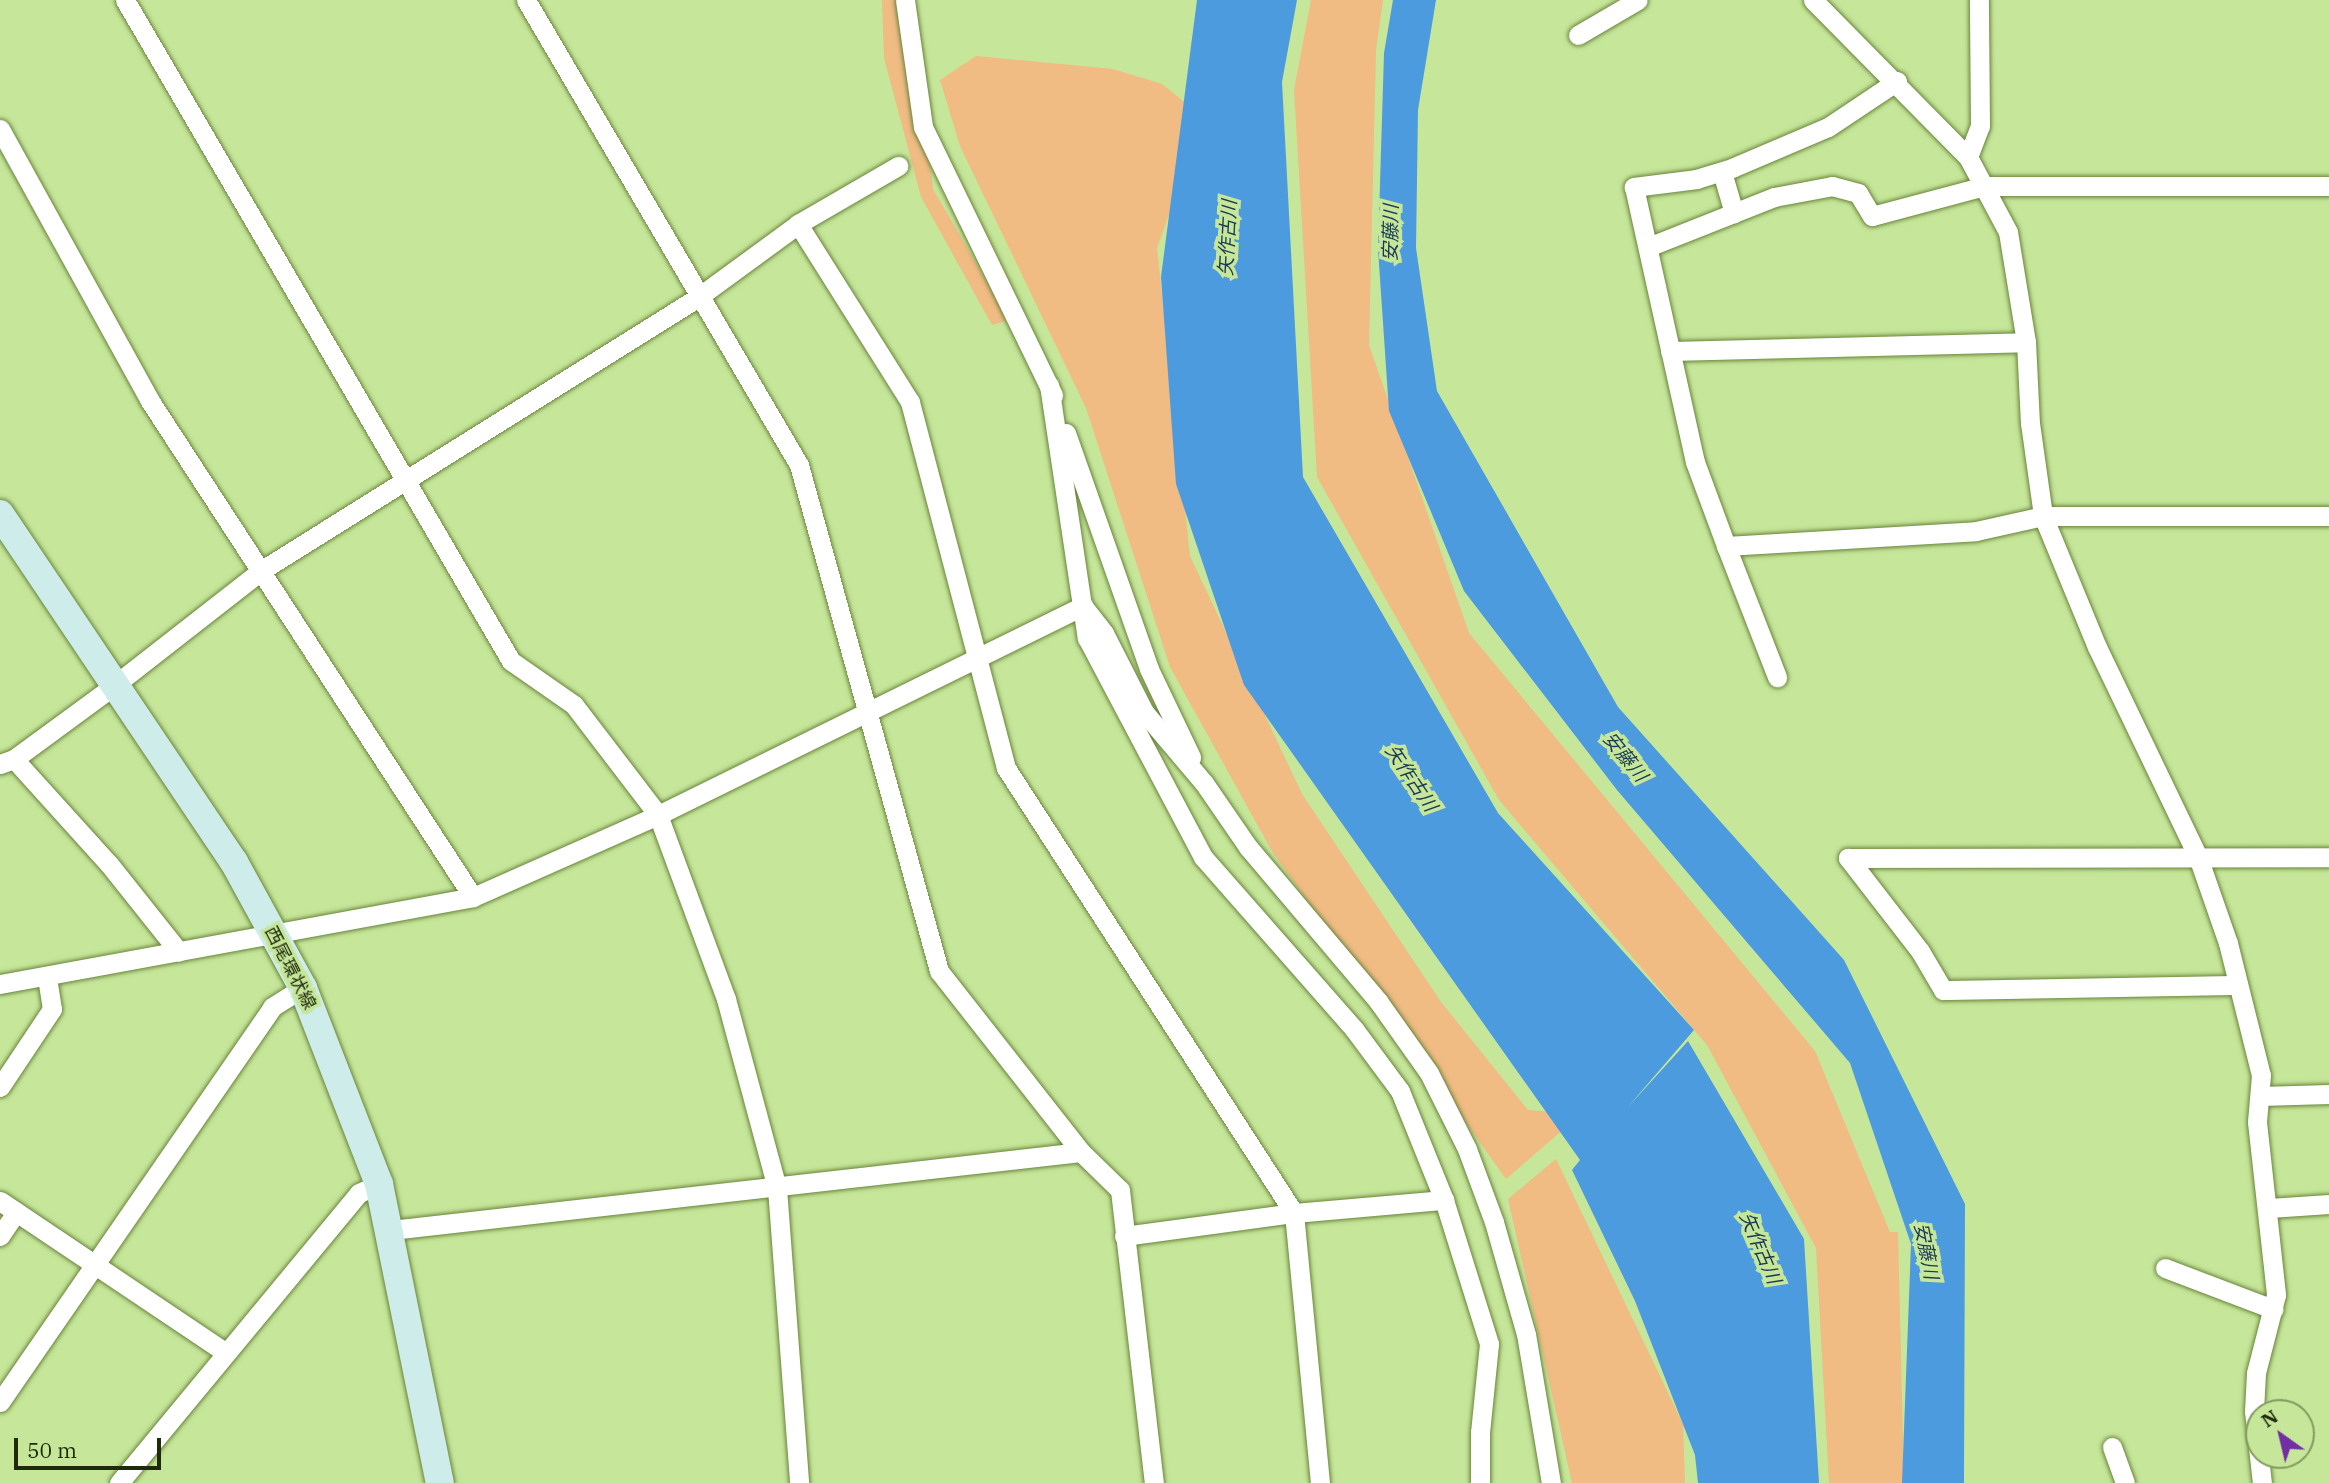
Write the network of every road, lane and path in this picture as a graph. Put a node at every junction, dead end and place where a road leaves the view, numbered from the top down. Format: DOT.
graph roads {
  1 [pos="125,0"];
  2 [pos="526,0"];
  3 [pos="905,0"];
  4 [pos="1638,0"];
  5 [pos="1813,0"];
  6 [pos="1979,0"];
  7 [pos="1578,35"];
  8 [pos="1897,81"];
  9 [pos="0,129"];
  10 [pos="1968,157"];
  11 [pos="898,166"];
  12 [pos="1722,172"];
  13 [pos="1985,186"];
  14 [pos="2329,186"];
  15 [pos="1734,213"];
  16 [pos="798,224"];
  17 [pos="1648,247"];
  18 [pos="697,298"];
  19 [pos="2026,342"];
  20 [pos="1670,351"];
  21 [pos="1049,385"];
  22 [pos="407,481"];
  23 [pos="0,514"];
  24 [pos="2043,516"];
  25 [pos="2329,516"];
  26 [pos="1726,546"];
  27 [pos="262,570"];
  28 [pos="1083,606"];
  29 [pos="974,658"];
  30 [pos="1777,677"];
  31 [pos="116,684"];
  32 [pos="871,711"];
  33 [pos="7,761"];
  34 [pos="1204,783"];
  35 [pos="658,815"];
  36 [pos="2198,857"];
  37 [pos="2329,857"];
  38 [pos="473,897"];
  39 [pos="273,934"];
  40 [pos="179,952"];
  41 [pos="47,976"];
  42 [pos="2,981"];
  43 [pos="2238,985"];
  44 [pos="303,988"];
  45 [pos="0,1087"];
  46 [pos="2329,1094"];
  47 [pos="2260,1096"];
  48 [pos="1081,1152"];
  49 [pos="379,1184"];
  50 [pos="777,1188"];
  51 [pos="1444,1200"];
  52 [pos="2329,1204"];
  53 [pos="8,1206"];
  54 [pos="2269,1208"];
  55 [pos="1294,1213"];
  56 [pos="391,1230"];
  57 [pos="0,1236"];
  58 [pos="1124,1236"];
  59 [pos="92,1265"];
  60 [pos="2165,1268"];
  61 [pos="2273,1308"];
  62 [pos="226,1353"];
  63 [pos="0,1402"];
  64 [pos="2112,1447"];
  65 [pos="119,1483"];
  66 [pos="440,1483"];
  67 [pos="799,1483"];
  68 [pos="1154,1483"];
  69 [pos="1320,1483"];
  70 [pos="1480,1483"];
  71 [pos="1551,1483"];
  72 [pos="2125,1483"];
  73 [pos="2262,1483"];
  1 -- 22 [label="street"];
  2 -- 18 [label="street"];
  3 -- 21 [label="street"];
  4 -- 7 [label="street"];
  5 -- 8 [label="street"];
  6 -- 10 [label="street"];
  8 -- 10 [label="street"];
  8 -- 12 [label="street"];
  9 -- 27 [label="street"];
  10 -- 13 [label="street"];
  11 -- 16 [label="street"];
  12 -- 15 [label="street"];
  12 -- 17 [label="street"];
  13 -- 14 [label="street"];
  13 -- 15 [label="street"];
  13 -- 19 [label="street"];
  15 -- 17 [label="street"];
  16 -- 18 [label="street"];
  16 -- 29 [label="street"];
  17 -- 20 [label="street"];
  18 -- 22 [label="street"];
  18 -- 32 [label="street"];
  19 -- 20 [label="street"];
  19 -- 24 [label="street"];
  20 -- 26 [label="street"];
  21 -- 28 [label="street"];
  21 -- 34 [label="street"];
  22 -- 27 [label="street"];
  22 -- 35 [label="street"];
  23 -- 31 [label="main road, 西尾環状線"];
  24 -- 25 [label="street"];
  24 -- 26 [label="street"];
  24 -- 36 [label="street"];
  26 -- 30 [label="street"];
  27 -- 31 [label="street"];
  27 -- 38 [label="street"];
  28 -- 29 [label="street"];
  28 -- 34 [label="street"];
  28 -- 51 [label="street"];
  29 -- 32 [label="street"];
  29 -- 55 [label="street"];
  31 -- 33 [label="street"];
  31 -- 39 [label="main road, 西尾環状線"];
  32 -- 35 [label="street"];
  32 -- 48 [label="street"];
  33 -- 40 [label="street"];
  34 -- 71 [label="street"];
  35 -- 38 [label="street"];
  35 -- 50 [label="street"];
  36 -- 37 [label="street"];
  36 -- 43 [label="street"];
  36 -- 43 [label="street"];
  38 -- 39 [label="street"];
  39 -- 40 [label="street"];
  39 -- 44 [label="main road, 西尾環状線"];
  40 -- 41 [label="street"];
  41 -- 42 [label="street"];
  41 -- 45 [label="street"];
  43 -- 47 [label="street"];
  44 -- 49 [label="main road, 西尾環状線"];
  44 -- 59 [label="street"];
  46 -- 47 [label="street"];
  47 -- 54 [label="street"];
  48 -- 50 [label="street"];
  48 -- 58 [label="street"];
  49 -- 56 [label="main road, 西尾環状線"];
  49 -- 62 [label="street"];
  50 -- 56 [label="street"];
  50 -- 67 [label="street"];
  51 -- 55 [label="street"];
  51 -- 70 [label="street"];
  52 -- 54 [label="street"];
  53 -- 57 [label="street"];
  53 -- 59 [label="street"];
  54 -- 61 [label="street"];
  55 -- 58 [label="street"];
  55 -- 69 [label="street"];
  56 -- 66 [label="main road, 西尾環状線"];
  58 -- 68 [label="street"];
  59 -- 62 [label="street"];
  59 -- 63 [label="street"];
  60 -- 61 [label="street"];
  61 -- 73 [label="street"];
  62 -- 65 [label="street"];
  64 -- 72 [label="street"];
}
